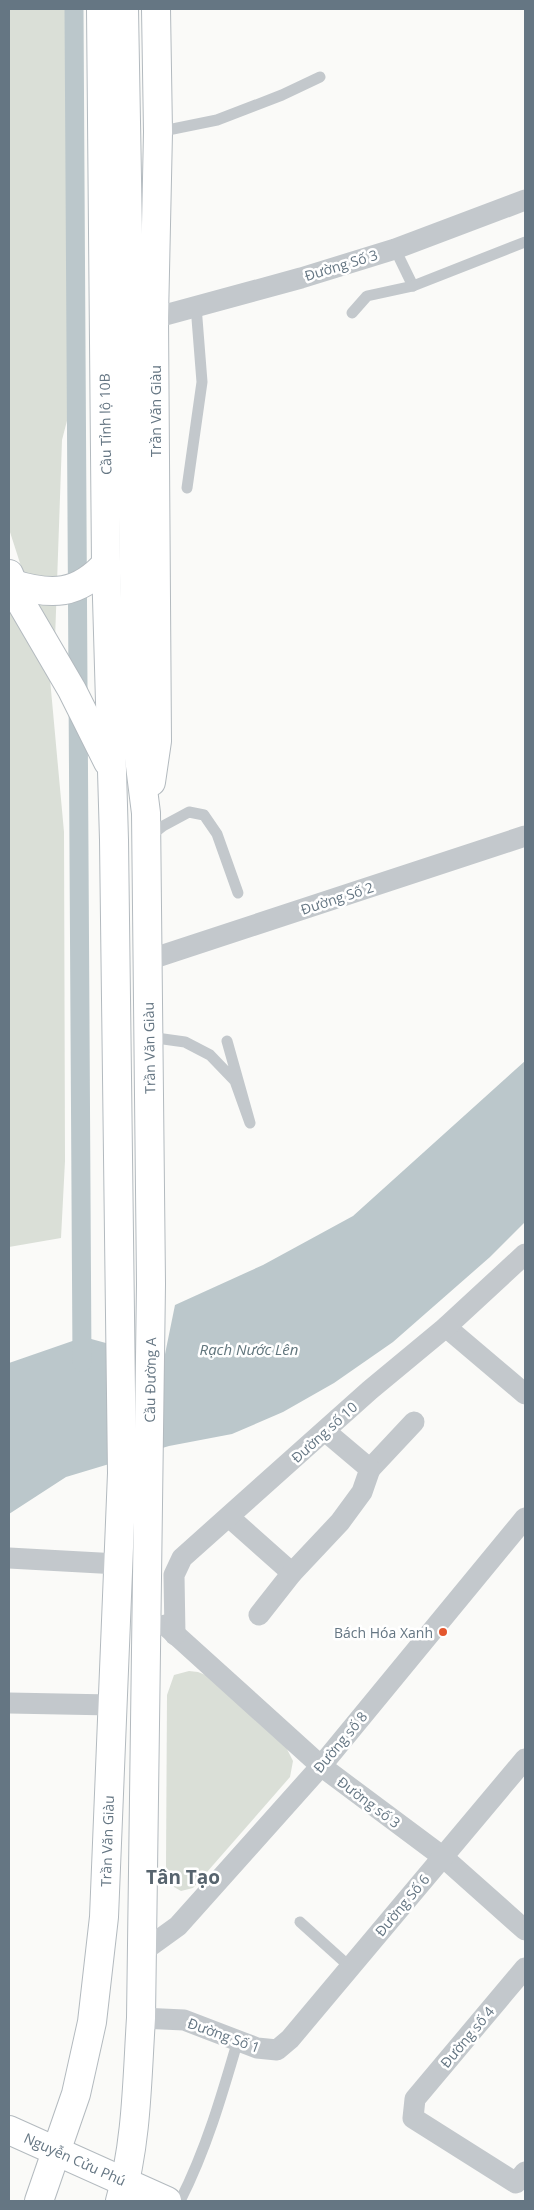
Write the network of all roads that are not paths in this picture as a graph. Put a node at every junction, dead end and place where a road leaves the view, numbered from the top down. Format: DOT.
graph roads {
  1 [pos="101,9"];
  2 [pos="124,9"];
  3 [pos="156,9"];
  4 [pos="320,77"];
  5 [pos="158,132"];
  6 [pos="525,200"];
  7 [pos="525,242"];
  8 [pos="395,249"];
  9 [pos="413,286"];
  10 [pos="196,306"];
  11 [pos="352,313"];
  12 [pos="154,318"];
  13 [pos="187,488"];
  14 [pos="106,564"];
  15 [pos="17,587"];
  16 [pos="111,767"];
  17 [pos="141,779"];
  18 [pos="146,826"];
  19 [pos="525,836"];
  20 [pos="238,893"];
  21 [pos="148,960"];
  22 [pos="148,1037"];
  23 [pos="227,1041"];
  24 [pos="525,1254"];
  25 [pos="151,1284"];
  26 [pos="121,1287"];
  27 [pos="446,1327"];
  28 [pos="525,1394"];
  29 [pos="414,1422"];
  30 [pos="325,1431"];
  31 [pos="370,1469"];
  32 [pos="122,1473"];
  33 [pos="229,1517"];
  34 [pos="525,1518"];
  35 [pos="9,1558"];
  36 [pos="118,1564"];
  37 [pos="292,1573"];
  38 [pos="148,1610"];
  39 [pos="259,1615"];
  40 [pos="176,1635"];
  41 [pos="9,1703"];
  42 [pos="112,1705"];
  43 [pos="525,1759"];
  44 [pos="321,1766"];
  45 [pos="442,1857"];
  46 [pos="300,1922"];
  47 [pos="525,1930"];
  48 [pos="142,1952"];
  49 [pos="350,1967"];
  50 [pos="525,1968"];
  51 [pos="142,2018"];
  52 [pos="238,2040"];
  53 [pos="277,2050"];
  54 [pos="9,2130"];
  55 [pos="56,2150"];
  56 [pos="522,2181"];
  57 [pos="123,2191"];
  58 [pos="39,2201"];
  59 [pos="167,2201"];
  60 [pos="180,2201"];
  1 -- 14 [label="main road, Cầu Tỉnh lộ 10B"];
  2 -- 17 [label="main road, Cầu Tỉnh lộ 10B"];
  3 -- 5 [label="main road, Trần Văn Giàu"];
  4 -- 5 [label="lane"];
  5 -- 12 [label="main road, Trần Văn Giàu"];
  6 -- 8 [label="street, Đường Số 3"];
  7 -- 9 [label="lane"];
  8 -- 9 [label="lane"];
  8 -- 10 [label="street, Đường Số 3"];
  9 -- 11 [label="lane"];
  10 -- 12 [label="street, Đường Số 3"];
  10 -- 13 [label="lane"];
  12 -- 18 [label="main road, Trần Văn Giàu"];
  14 -- 15 [label="main road"];
  14 -- 16 [label="main road, Cầu Tỉnh lộ 10B"];
  15 -- 16 [label="main road"];
  16 -- 26 [label="main road, Cầu Tỉnh lộ 10B"];
  17 -- 18 [label="main road, Trần Văn Giàu"];
  18 -- 20 [label="lane"];
  18 -- 21 [label="main road, Trần Văn Giàu"];
  19 -- 21 [label="street, Đường Số 2"];
  21 -- 22 [label="main road, Trần Văn Giàu"];
  22 -- 23 [label="lane"];
  22 -- 25 [label="main road, Trần Văn Giàu"];
  24 -- 27 [label="street, Đường số 10"];
  25 -- 38 [label="main road, Cầu Đường A"];
  26 -- 32 [label="main road, Cầu Đường A"];
  27 -- 28 [label="street"];
  27 -- 30 [label="street, Đường số 10"];
  29 -- 31 [label="street"];
  30 -- 31 [label="street"];
  30 -- 33 [label="street, Đường số 10"];
  31 -- 37 [label="street"];
  32 -- 36 [label="main road, Trần Văn Giàu"];
  33 -- 37 [label="street"];
  33 -- 40 [label="street, Đường số 10"];
  34 -- 44 [label="street, Đường số 8"];
  35 -- 36 [label="street"];
  36 -- 42 [label="main road, Trần Văn Giàu"];
  37 -- 39 [label="street"];
  38 -- 40 [label="street, Đường số 3"];
  38 -- 48 [label="main road"];
  40 -- 44 [label="street, Đường số 3"];
  41 -- 42 [label="street"];
  42 -- 55 [label="main road, Trần Văn Giàu"];
  43 -- 45 [label="street, Đường Số 6"];
  44 -- 45 [label="street, Đường số 3"];
  44 -- 48 [label="street, Đường số 8"];
  45 -- 47 [label="street, Đường số 3"];
  45 -- 49 [label="street, Đường Số 6"];
  46 -- 49 [label="lane"];
  48 -- 51 [label="main road"];
  49 -- 53 [label="street, Đường Số 6"];
  50 -- 56 [label="street, Đường số 4"];
  51 -- 52 [label="street, Đường Số 1"];
  51 -- 57 [label="main road"];
  52 -- 53 [label="street, Đường Số 1"];
  52 -- 60 [label="lane"];
  54 -- 55 [label="main road, Nguyễn Cửu Phú"];
  55 -- 57 [label="main road, Nguyễn Cửu Phú"];
  55 -- 58 [label="main road, Trần Văn Giàu"];
  57 -- 59 [label="main road, Nguyễn Cửu Phú"];
}
